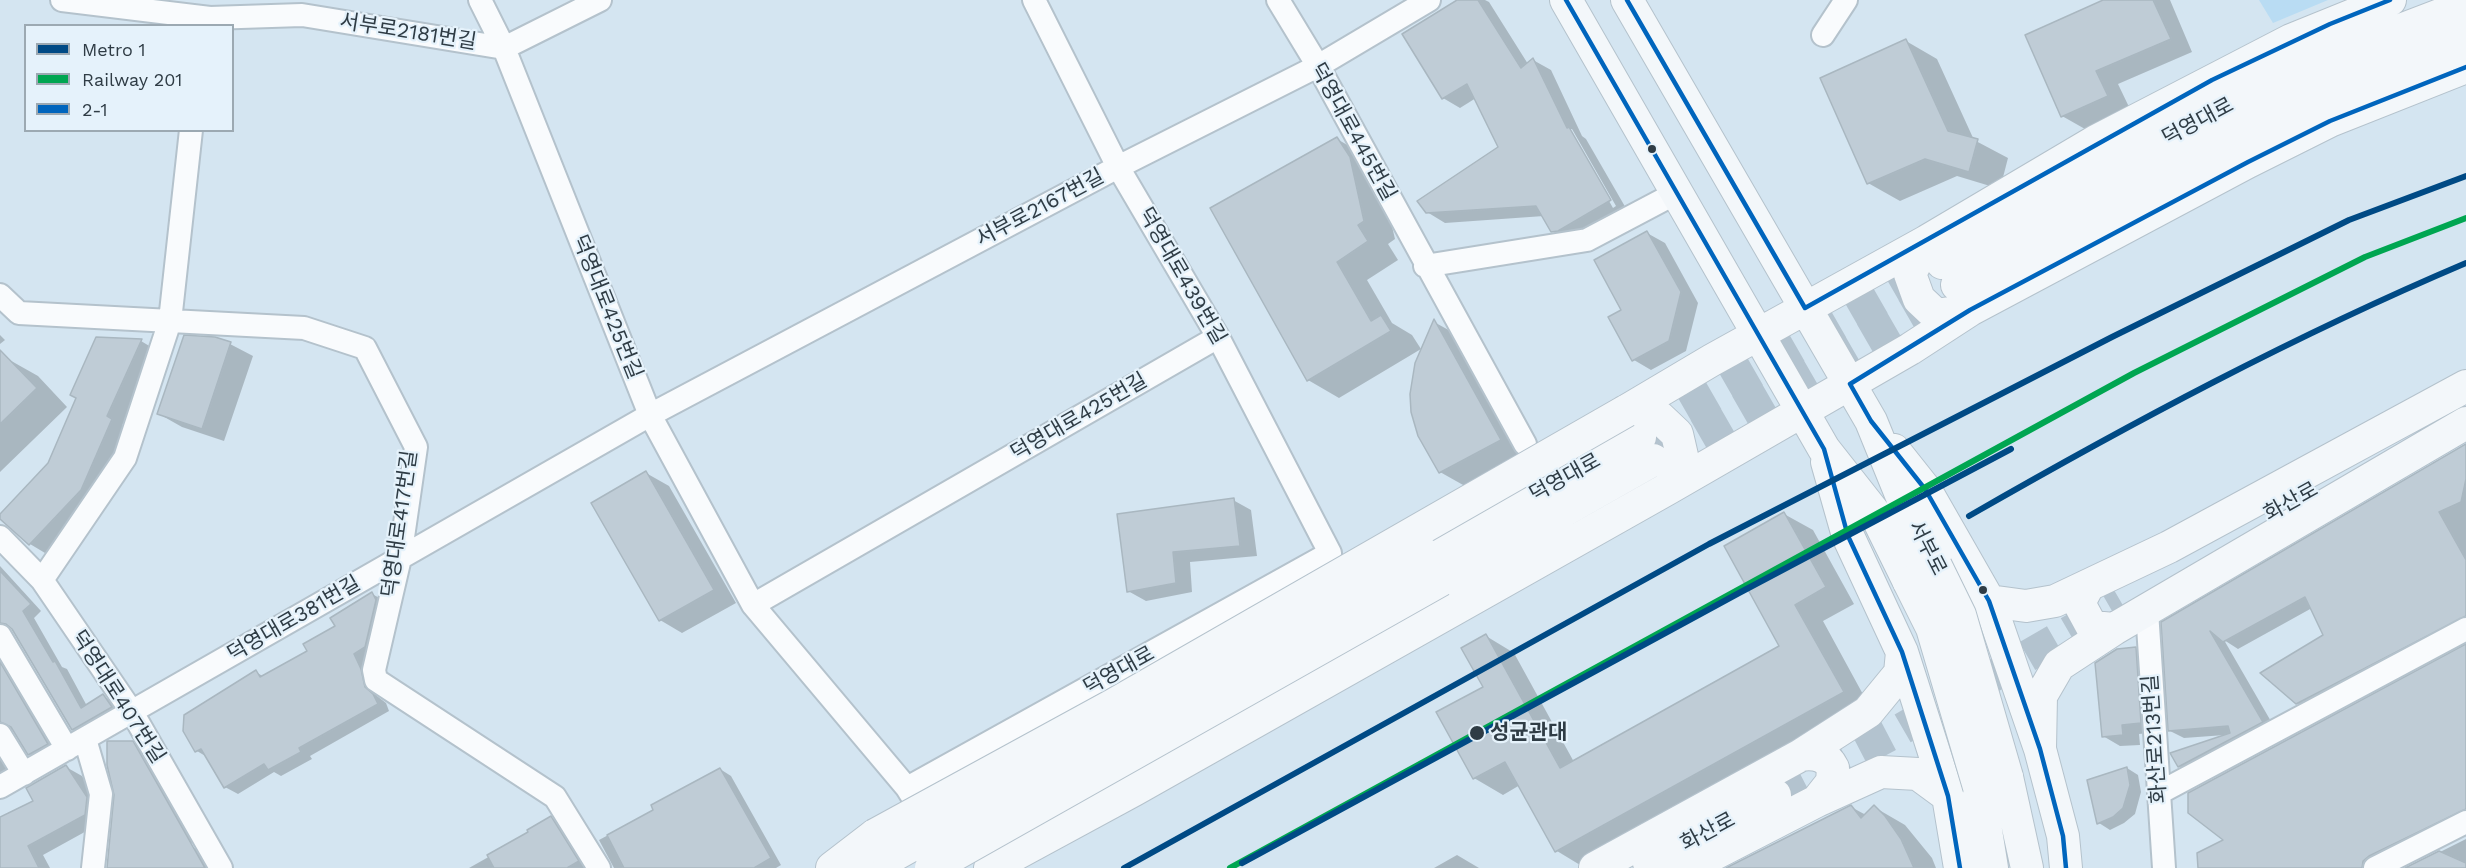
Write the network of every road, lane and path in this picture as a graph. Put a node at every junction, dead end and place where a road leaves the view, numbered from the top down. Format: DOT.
graph roads {
  1 [pos="62,0"];
  2 [pos="480,0"];
  3 [pos="600,0"];
  4 [pos="1034,0"];
  5 [pos="1278,0"];
  6 [pos="1429,0"];
  7 [pos="1566,0"];
  8 [pos="1627,0"];
  9 [pos="1846,0"];
  10 [pos="2390,0"];
  11 [pos="2466,4"];
  12 [pos="210,14"];
  13 [pos="1823,35"];
  14 [pos="2466,36"];
  15 [pos="504,48"];
  16 [pos="1318,66"];
  17 [pos="2466,67"];
  18 [pos="191,132"];
  19 [pos="1118,167"];
  20 [pos="1676,193"];
  21 [pos="1425,266"];
  22 [pos="1949,275"];
  23 [pos="0,295"];
  24 [pos="1805,308"];
  25 [pos="170,321"];
  26 [pos="1758,334"];
  27 [pos="1218,337"];
  28 [pos="1850,384"];
  29 [pos="2466,386"];
  30 [pos="2466,410"];
  31 [pos="1802,412"];
  32 [pos="650,415"];
  33 [pos="1871,421"];
  34 [pos="2466,423"];
  35 [pos="1640,436"];
  36 [pos="1525,444"];
  37 [pos="1824,449"];
  38 [pos="1669,488"];
  39 [pos="0,537"];
  40 [pos="1330,553"];
  41 [pos="400,558"];
  42 [pos="1433,567"];
  43 [pos="42,580"];
  44 [pos="2088,586"];
  45 [pos="1989,601"];
  46 [pos="753,605"];
  47 [pos="2127,614"];
  48 [pos="2466,629"];
  49 [pos="0,636"];
  50 [pos="1902,652"];
  51 [pos="132,712"];
  52 [pos="0,735"];
  53 [pos="76,744"];
  54 [pos="2040,749"];
  55 [pos="1801,755"];
  56 [pos="24,774"];
  57 [pos="0,787"];
  58 [pos="907,788"];
  59 [pos="2159,794"];
  60 [pos="1775,795"];
  61 [pos="1948,796"];
  62 [pos="1817,801"];
  63 [pos="2466,822"];
  64 [pos="878,853"];
  65 [pos="93,868"];
  66 [pos="221,868"];
  67 [pos="598,868"];
  68 [pos="832,868"];
  69 [pos="931,868"];
  70 [pos="958,868"];
  71 [pos="990,868"];
  72 [pos="1595,868"];
  73 [pos="1640,868"];
  74 [pos="1687,868"];
  75 [pos="1960,868"];
  76 [pos="1992,868"];
  77 [pos="2027,868"];
  78 [pos="2066,868"];
  79 [pos="2164,868"];
  80 [pos="2375,868"];
  1 -- 12 [label="street, 서부로2181번길"];
  2 -- 15 [label="street, 덕영대로425번길"];
  3 -- 15 [label="street, 서부로2181번길"];
  4 -- 19 [label="street, 덕영대로439번길"];
  5 -- 16 [label="street, 덕영대로445번길"];
  6 -- 16 [label="street, 서부로2167번길"];
  7 -- 20 [label="street, 서부로"];
  8 -- 24 [label="street, 서부로"];
  9 -- 13 [label="street"];
  10 -- 22 [label="street"];
  11 -- 22 [label="street, 덕영대로"];
  12 -- 15 [label="street, 서부로2181번길"];
  14 -- 22 [label="street, 덕영대로"];
  15 -- 32 [label="street, 덕영대로425번길"];
  16 -- 19 [label="street, 서부로2167번길"];
  16 -- 21 [label="street, 덕영대로445번길"];
  17 -- 22 [label="street"];
  18 -- 25 [label="street"];
  19 -- 27 [label="street, 덕영대로439번길"];
  19 -- 32 [label="street, 서부로2167번길"];
  20 -- 21 [label="street"];
  20 -- 26 [label="street, 서부로"];
  21 -- 36 [label="street, 덕영대로445번길"];
  22 -- 24 [label="street"];
  22 -- 28 [label="street"];
  23 -- 25 [label="street, 덕영대로417번길"];
  24 -- 26 [label="street"];
  24 -- 28 [label="street, 서부로"];
  25 -- 41 [label="street, 덕영대로417번길"];
  25 -- 43 [label="street"];
  26 -- 31 [label="street, 서부로"];
  26 -- 35 [label="street"];
  27 -- 40 [label="street, 덕영대로439번길"];
  27 -- 46 [label="street, 덕영대로425번길"];
  28 -- 31 [label="street"];
  28 -- 33 [label="street, 서부로"];
  29 -- 44 [label="street"];
  30 -- 47 [label="street, 화산로"];
  31 -- 37 [label="street, 서부로"];
  31 -- 38 [label="street"];
  32 -- 41 [label="street, 덕영대로381번길"];
  32 -- 46 [label="street, 덕영대로425번길"];
  33 -- 45 [label="street, 서부로"];
  33 -- 77 [label="street, 서부로, bridge"];
  34 -- 47 [label="street"];
  35 -- 38 [label="street"];
  35 -- 42 [label="street, 덕영대로"];
  35 -- 64 [label="street, bridge"];
  37 -- 50 [label="street"];
  37 -- 76 [label="street, 서부로, bridge"];
  38 -- 71 [label="street"];
  39 -- 43 [label="street, 덕영대로407번길"];
  40 -- 58 [label="street, 덕영대로"];
  41 -- 51 [label="street, 덕영대로381번길"];
  41 -- 67 [label="street, 덕영대로417번길"];
  42 -- 64 [label="street, bridge"];
  42 -- 69 [label="street, bridge"];
  43 -- 51 [label="street, 덕영대로407번길"];
  44 -- 45 [label="street"];
  44 -- 47 [label="street"];
  45 -- 54 [label="street, 서부로"];
  46 -- 58 [label="street, 덕영대로425번길"];
  47 -- 54 [label="street"];
  47 -- 59 [label="street, 화산로213번길"];
  48 -- 59 [label="street"];
  49 -- 53 [label="street"];
  50 -- 55 [label="street"];
  50 -- 61 [label="street"];
  51 -- 53 [label="street, 덕영대로381번길"];
  51 -- 66 [label="street, 덕영대로407번길"];
  52 -- 56 [label="street"];
  53 -- 56 [label="street, 덕영대로381번길"];
  53 -- 65 [label="street"];
  54 -- 78 [label="street, 서부로"];
  55 -- 62 [label="street"];
  55 -- 72 [label="street"];
  56 -- 57 [label="street, 덕영대로381번길"];
  58 -- 70 [label="street, 덕영대로425번길"];
  59 -- 79 [label="street, 화산로213번길"];
  60 -- 73 [label="street, 화산로"];
  61 -- 62 [label="street"];
  61 -- 75 [label="street"];
  62 -- 74 [label="street"];
  63 -- 80 [label="street"];
  64 -- 68 [label="street"];
}
